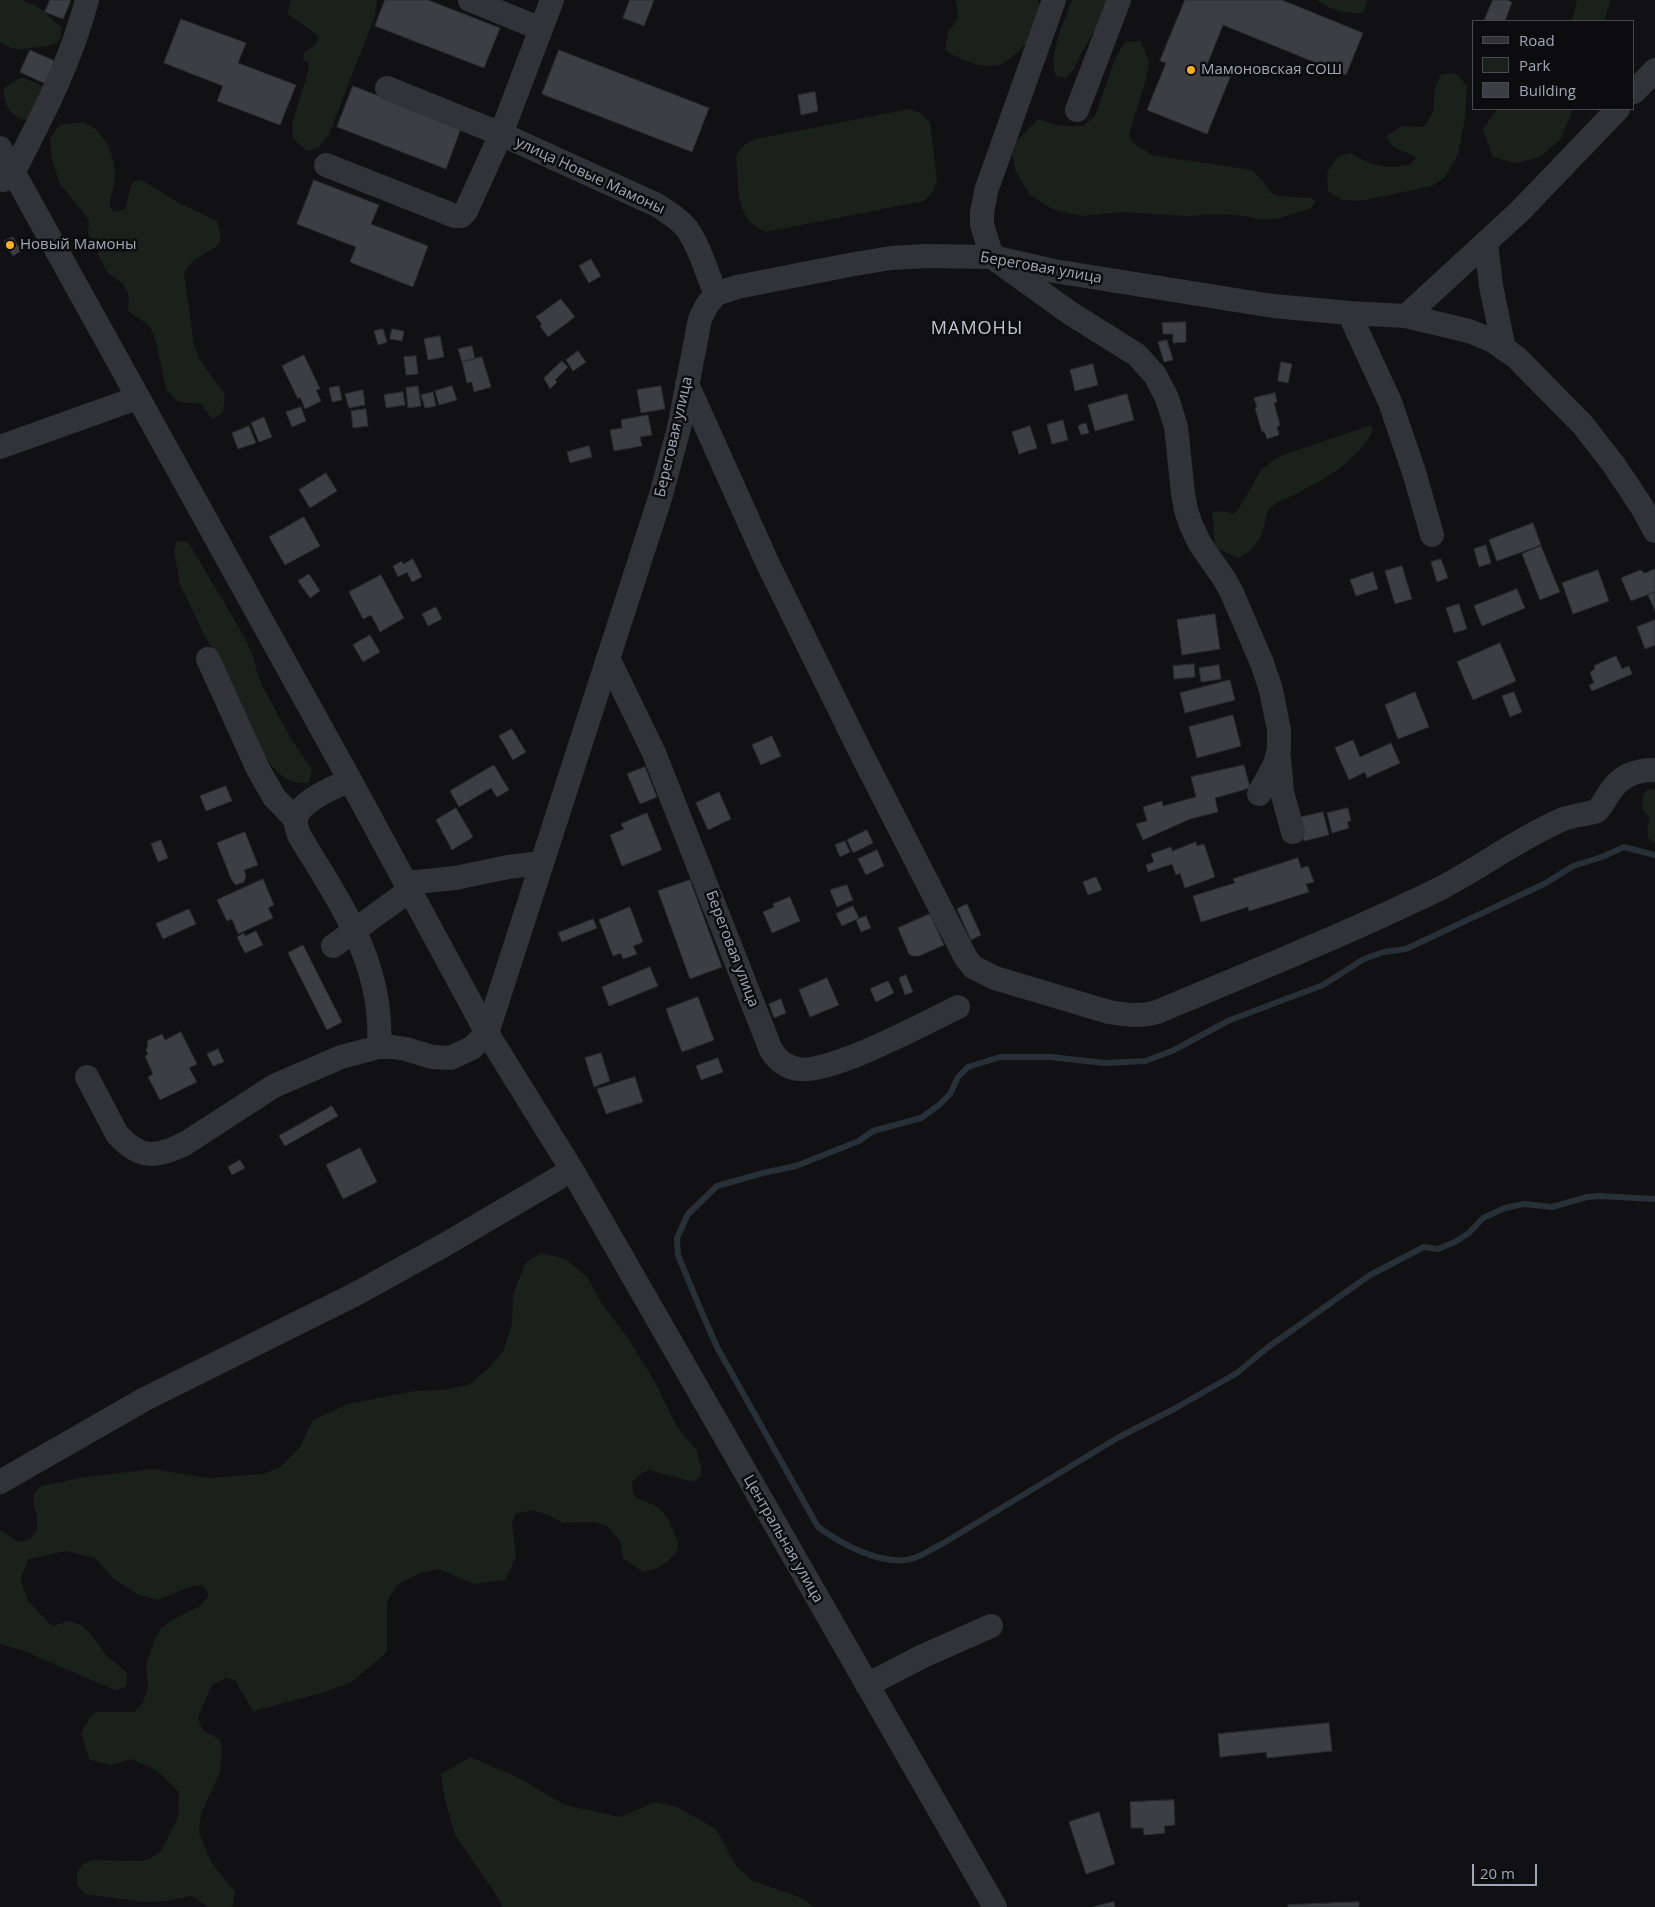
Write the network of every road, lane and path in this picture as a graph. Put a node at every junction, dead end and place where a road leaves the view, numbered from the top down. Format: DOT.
graph roads {
  1 [pos="87,0"];
  2 [pos="470,0"];
  3 [pos="552,0"];
  4 [pos="1054,0"];
  5 [pos="1119,0"];
  6 [pos="542,29"];
  7 [pos="1655,70"];
  8 [pos="387,88"];
  9 [pos="1635,91"];
  10 [pos="1077,110"];
  11 [pos="1617,110"];
  12 [pos="501,134"];
  13 [pos="0,148"];
  14 [pos="326,165"];
  15 [pos="6,178"];
  16 [pos="1486,243"];
  17 [pos="992,257"];
  18 [pos="716,294"];
  19 [pos="1349,313"];
  20 [pos="1406,316"];
  21 [pos="1504,349"];
  22 [pos="687,384"];
  23 [pos="137,398"];
  24 [pos="0,447"];
  25 [pos="1655,531"];
  26 [pos="1432,535"];
  27 [pos="608,658"];
  28 [pos="208,659"];
  29 [pos="1279,749"];
  30 [pos="1655,770"];
  31 [pos="350,780"];
  32 [pos="1259,794"];
  33 [pos="296,820"];
  34 [pos="1293,832"];
  35 [pos="542,863"];
  36 [pos="408,886"];
  37 [pos="354,929"];
  38 [pos="333,946"];
  39 [pos="958,1006"];
  40 [pos="488,1033"];
  41 [pos="379,1047"];
  42 [pos="87,1077"];
  43 [pos="572,1170"];
  44 [pos="4,1478"];
  45 [pos="991,1626"];
  46 [pos="867,1685"];
  47 [pos="995,1907"];
  1 -- 15 [label="street"];
  2 -- 6 [label="street"];
  3 -- 6 [label="street, улица Новые Мамоны"];
  4 -- 17 [label="street"];
  5 -- 10 [label="street"];
  6 -- 12 [label="street, улица Новые Мамоны"];
  7 -- 9 [label="street"];
  8 -- 12 [label="street"];
  11 -- 16 [label="street"];
  12 -- 14 [label="street"];
  12 -- 18 [label="street, улица Новые Мамоны"];
  13 -- 15 [label="street, Центральная улица"];
  15 -- 23 [label="street, Центральная улица"];
  16 -- 20 [label="street"];
  16 -- 21 [label="street"];
  17 -- 18 [label="street, Береговая улица"];
  17 -- 19 [label="street, Береговая улица"];
  17 -- 29 [label="street"];
  18 -- 22 [label="street, Береговая улица"];
  19 -- 20 [label="street, Береговая улица"];
  19 -- 26 [label="street"];
  20 -- 21 [label="street, Береговая улица"];
  21 -- 25 [label="street, Береговая улица"];
  22 -- 27 [label="street, Береговая улица"];
  22 -- 30 [label="street"];
  23 -- 24 [label="street"];
  23 -- 31 [label="street, Центральная улица"];
  27 -- 35 [label="street, Береговая улица"];
  27 -- 39 [label="street, Береговая улица"];
  28 -- 33 [label="street"];
  29 -- 32 [label="street"];
  29 -- 34 [label="street"];
  31 -- 33 [label="street"];
  31 -- 36 [label="street, Центральная улица"];
  33 -- 37 [label="street"];
  35 -- 36 [label="street"];
  35 -- 40 [label="street, Береговая улица"];
  36 -- 37 [label="street"];
  36 -- 40 [label="street, Центральная улица"];
  37 -- 38 [label="street"];
  37 -- 41 [label="street"];
  40 -- 41 [label="street"];
  40 -- 43 [label="street, Центральная улица"];
  41 -- 42 [label="street"];
  43 -- 44 [label="street"];
  43 -- 46 [label="street, Центральная улица"];
  45 -- 46 [label="street"];
  46 -- 47 [label="street, Центральная улица"];
}
